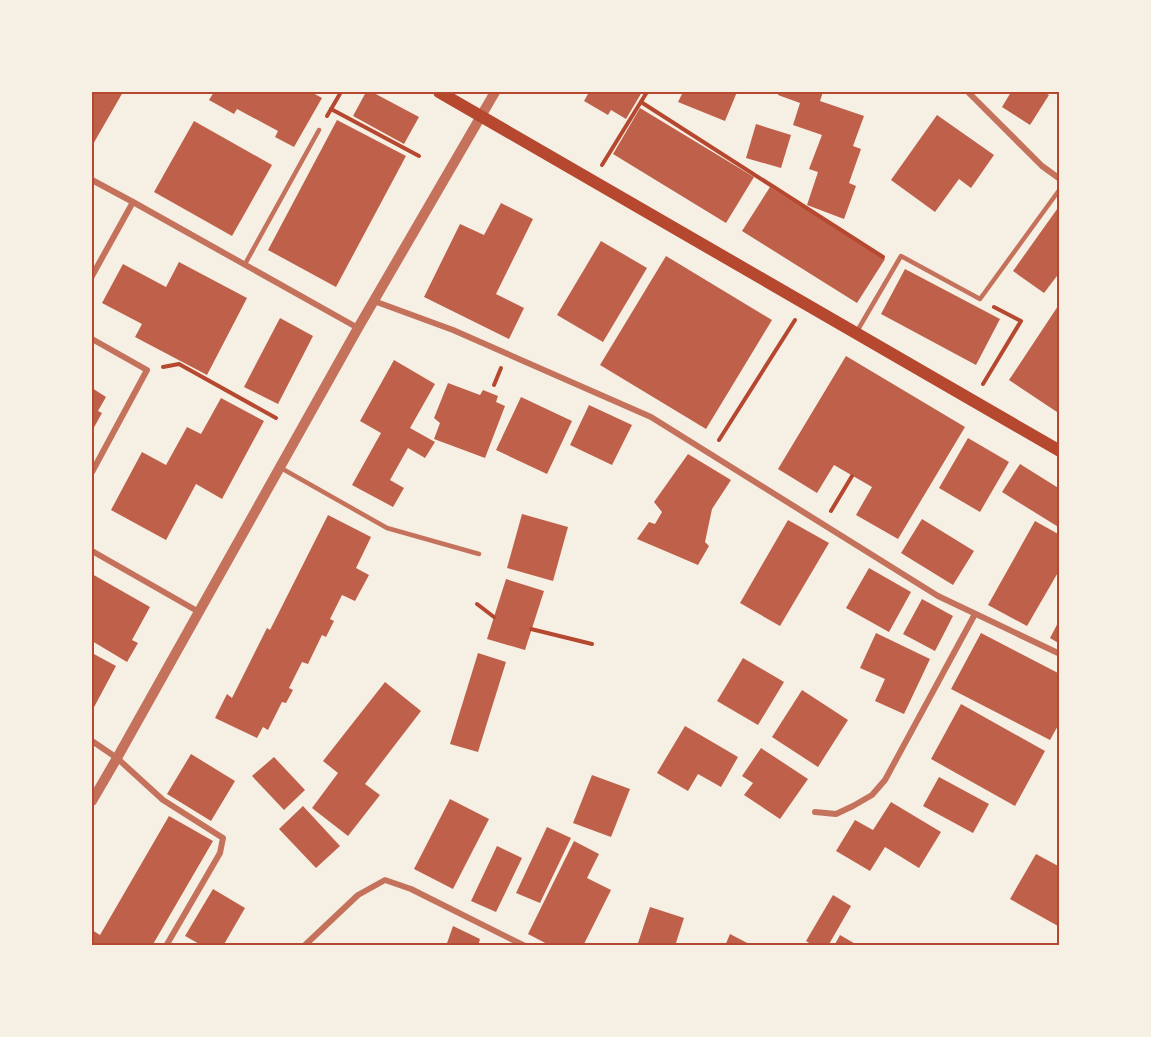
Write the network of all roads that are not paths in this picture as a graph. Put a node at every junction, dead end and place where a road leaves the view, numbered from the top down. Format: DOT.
graph roads {
  1 [pos="439,92"];
  2 [pos="495,92"];
  3 [pos="968,92"];
  4 [pos="481,116"];
  5 [pos="320,130"];
  6 [pos="1059,179"];
  7 [pos="92,180"];
  8 [pos="1059,189"];
  9 [pos="134,202"];
  10 [pos="245,264"];
  11 [pos="92,276"];
  12 [pos="374,301"];
  13 [pos="358,328"];
  14 [pos="856,333"];
  15 [pos="92,339"];
  16 [pos="1059,451"];
  17 [pos="279,467"];
  18 [pos="92,472"];
  19 [pos="92,551"];
  20 [pos="478,554"];
  21 [pos="199,612"];
  22 [pos="975,614"];
  23 [pos="1059,654"];
  24 [pos="92,741"];
  25 [pos="117,758"];
  26 [pos="92,801"];
  27 [pos="815,812"];
  28 [pos="166,945"];
  29 [pos="304,945"];
  30 [pos="525,945"];
  1 -- 4 [label="main road"];
  2 -- 4 [label="street"];
  3 -- 6 [label="street"];
  4 -- 12 [label="street"];
  4 -- 14 [label="main road"];
  5 -- 10 [label="lane"];
  7 -- 9 [label="street"];
  8 -- 14 [label="lane"];
  9 -- 10 [label="street"];
  9 -- 11 [label="street"];
  10 -- 13 [label="street"];
  12 -- 13 [label="street"];
  12 -- 22 [label="street"];
  13 -- 17 [label="street"];
  14 -- 16 [label="main road"];
  15 -- 18 [label="street"];
  17 -- 20 [label="lane"];
  17 -- 21 [label="street"];
  19 -- 21 [label="street"];
  21 -- 25 [label="street"];
  22 -- 23 [label="street"];
  22 -- 27 [label="street"];
  24 -- 25 [label="street"];
  25 -- 26 [label="street"];
  25 -- 28 [label="street"];
  29 -- 30 [label="street"];
}
